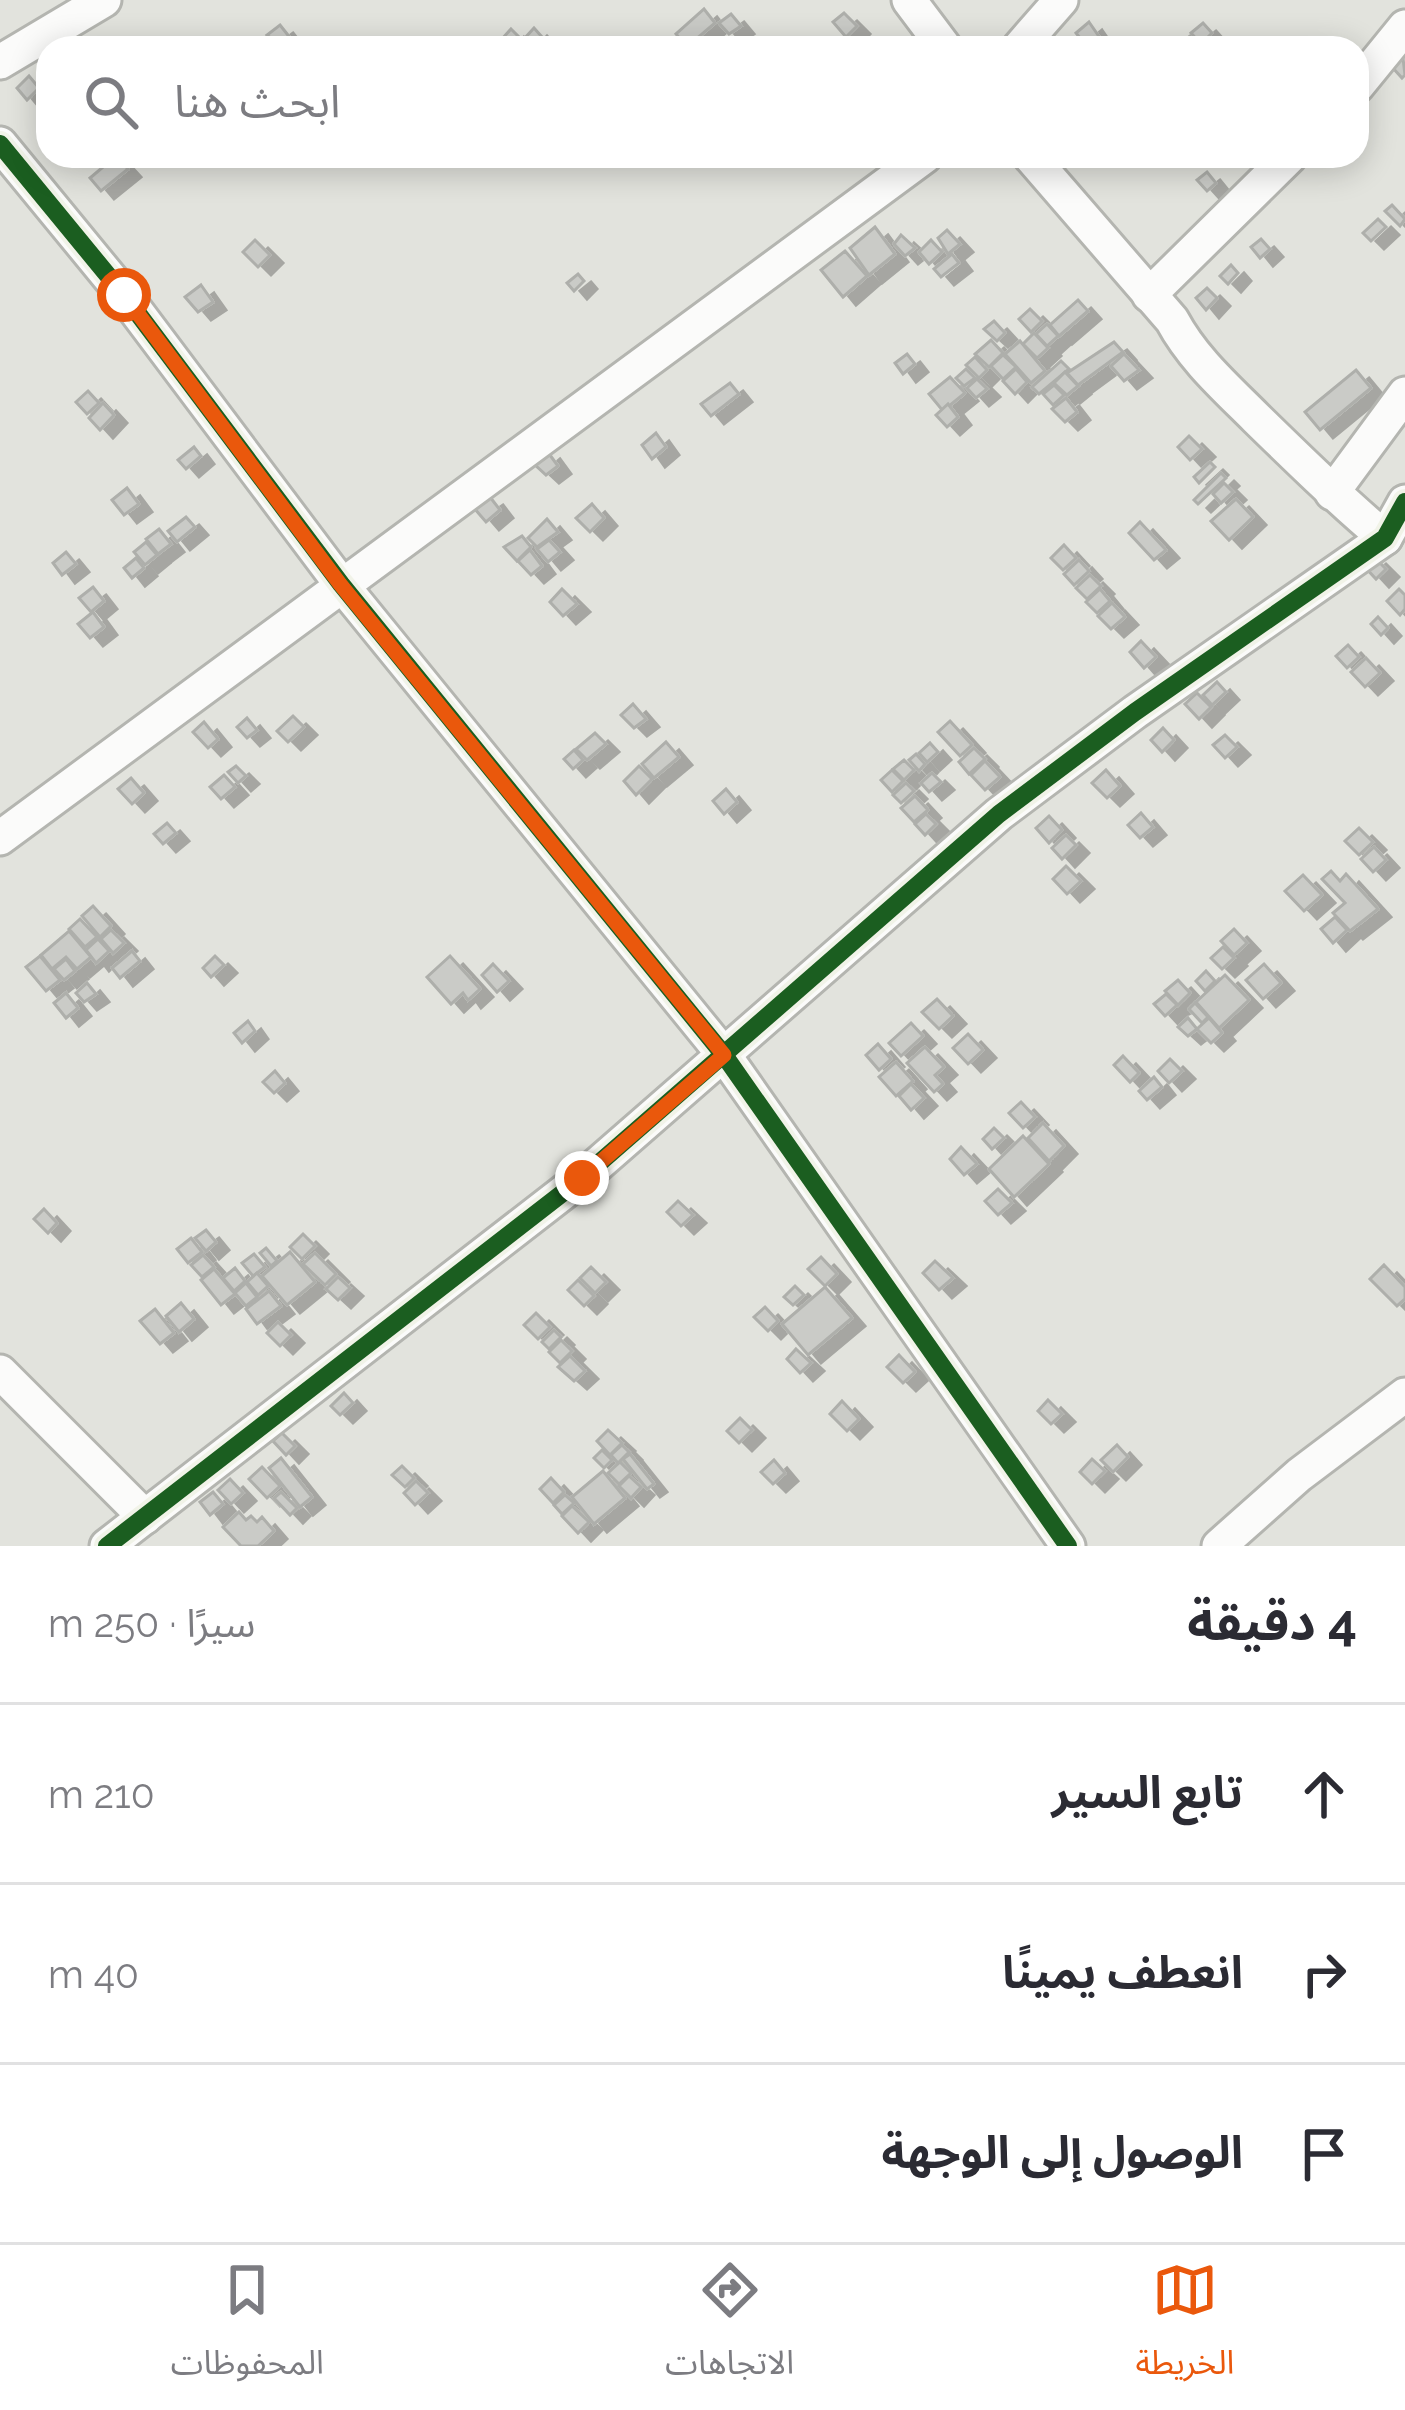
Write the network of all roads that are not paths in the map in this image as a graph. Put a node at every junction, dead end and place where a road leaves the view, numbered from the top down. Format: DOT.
graph roads {
  1 [pos="104,0"];
  2 [pos="909,0"];
  3 [pos="1061,0"];
  4 [pos="1405,27"];
  5 [pos="44,36"];
  6 [pos="936,36"];
  7 [pos="1030,36"];
  8 [pos="36,41"];
  9 [pos="0,62"];
  10 [pos="1369,71"];
  11 [pos="0,145"];
  12 [pos="909,168"];
  13 [pos="1040,168"];
  14 [pos="1278,168"];
  15 [pos="1149,296"];
  16 [pos="1405,394"];
  17 [pos="1332,493"];
  18 [pos="1405,502"];
  19 [pos="1384,538"];
  20 [pos="340,584"];
  21 [pos="0,838"];
  22 [pos="724,1055"];
  23 [pos="0,1372"];
  24 [pos="1405,1395"];
  25 [pos="145,1517"];
  26 [pos="107,1546"];
  27 [pos="1069,1546"];
  28 [pos="1219,1546"];
  1 -- 5 [label="street"];
  2 -- 6 [label="street"];
  3 -- 7 [label="street"];
  4 -- 10 [label="street"];
  8 -- 9 [label="street"];
  11 -- 20 [label="street"];
  12 -- 20 [label="street"];
  13 -- 15 [label="street"];
  14 -- 15 [label="street"];
  15 -- 17 [label="street"];
  16 -- 17 [label="street"];
  17 -- 19 [label="street"];
  18 -- 19 [label="street"];
  19 -- 22 [label="street"];
  20 -- 21 [label="street"];
  20 -- 22 [label="street"];
  22 -- 25 [label="street"];
  22 -- 27 [label="street"];
  23 -- 25 [label="street"];
  24 -- 28 [label="street"];
  25 -- 26 [label="street"];
}
